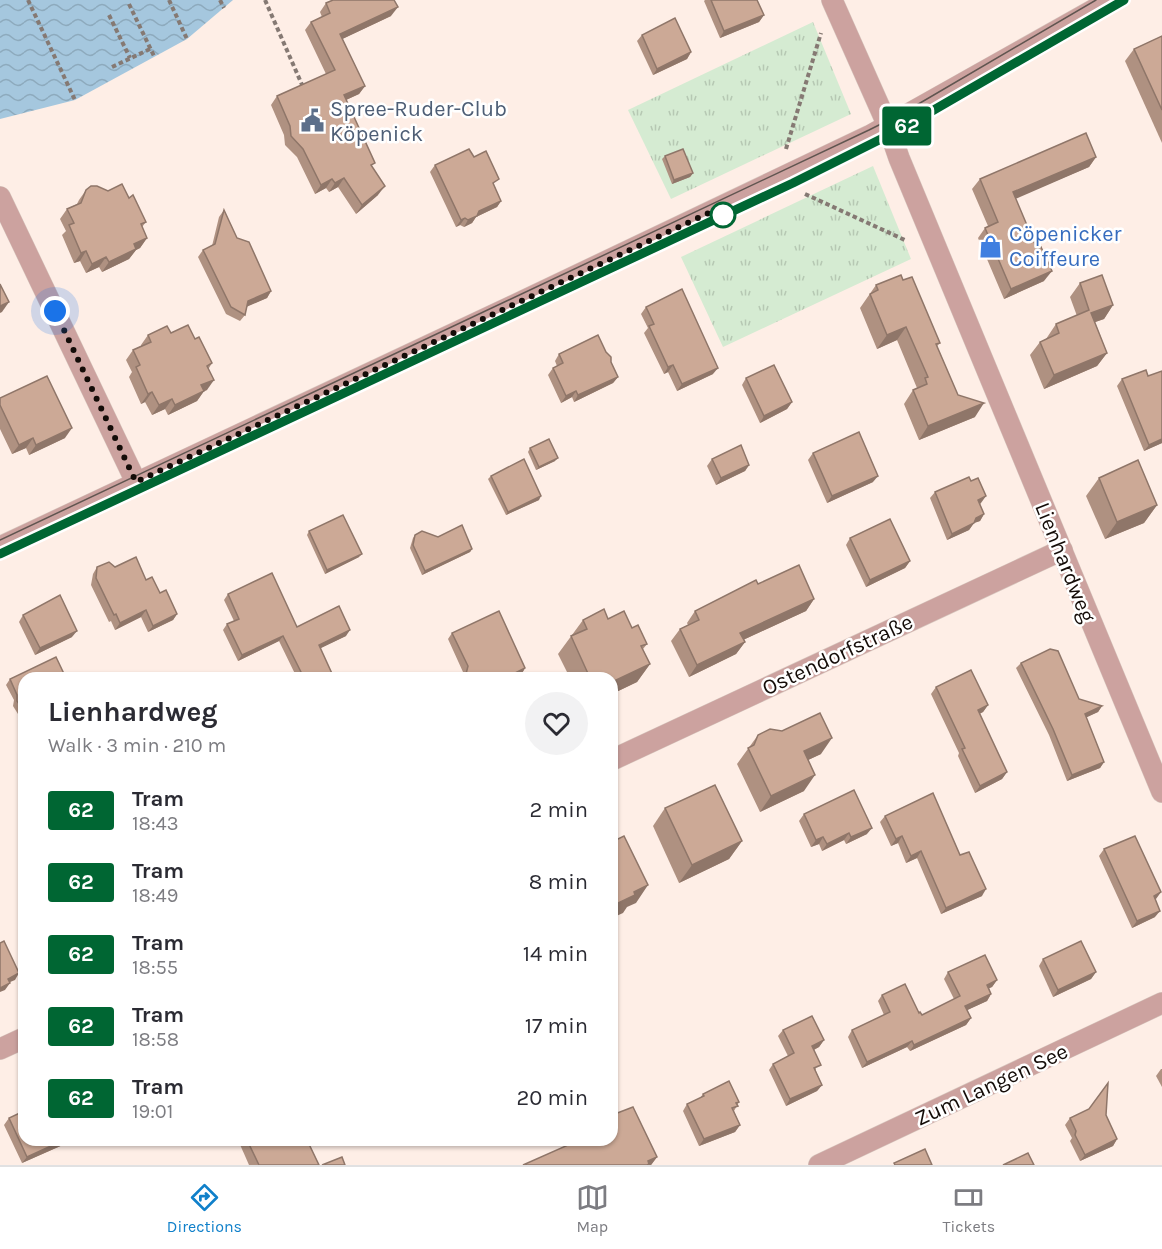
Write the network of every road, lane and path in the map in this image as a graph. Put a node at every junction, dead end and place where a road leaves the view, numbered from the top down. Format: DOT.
graph roads {
  1 [pos="28,0"];
  2 [pos="169,0"];
  3 [pos="220,0"];
  4 [pos="265,0"];
  5 [pos="832,0"];
  6 [pos="1111,0"];
  7 [pos="129,4"];
  8 [pos="224,8"];
  9 [pos="109,15"];
  10 [pos="824,23"];
  11 [pos="187,39"];
  12 [pos="150,49"];
  13 [pos="154,56"];
  14 [pos="130,58"];
  15 [pos="112,67"];
  16 [pos="304,89"];
  17 [pos="75,100"];
  18 [pos="888,126"];
  19 [pos="776,180"];
  20 [pos="0,197"];
  21 [pos="917,246"];
  22 [pos="136,482"];
  23 [pos="0,547"];
  24 [pos="1062,550"];
  25 [pos="618,757"];
  26 [pos="1162,792"];
  27 [pos="1162,1003"];
  28 [pos="18,1041"];
  29 [pos="0,1049"];
  30 [pos="819,1165"];
  1 -- 17 [label="path"];
  2 -- 11 [label="path"];
  3 -- 8 [label="path"];
  4 -- 16 [label="path"];
  5 -- 18 [label="street, Lienhardweg"];
  6 -- 18 [label="street"];
  7 -- 12 [label="path"];
  9 -- 14 [label="path"];
  10 -- 19 [label="path"];
  12 -- 13 [label="path"];
  12 -- 14 [label="path"];
  14 -- 15 [label="path"];
  18 -- 19 [label="street"];
  18 -- 24 [label="street, Lienhardweg"];
  19 -- 21 [label="path"];
  19 -- 22 [label="street"];
  20 -- 22 [label="street"];
  22 -- 23 [label="street"];
  24 -- 25 [label="street, Ostendorfstraße"];
  24 -- 26 [label="street, Lienhardweg"];
  27 -- 30 [label="street, Zum Langen See"];
  28 -- 29 [label="street"];
}
